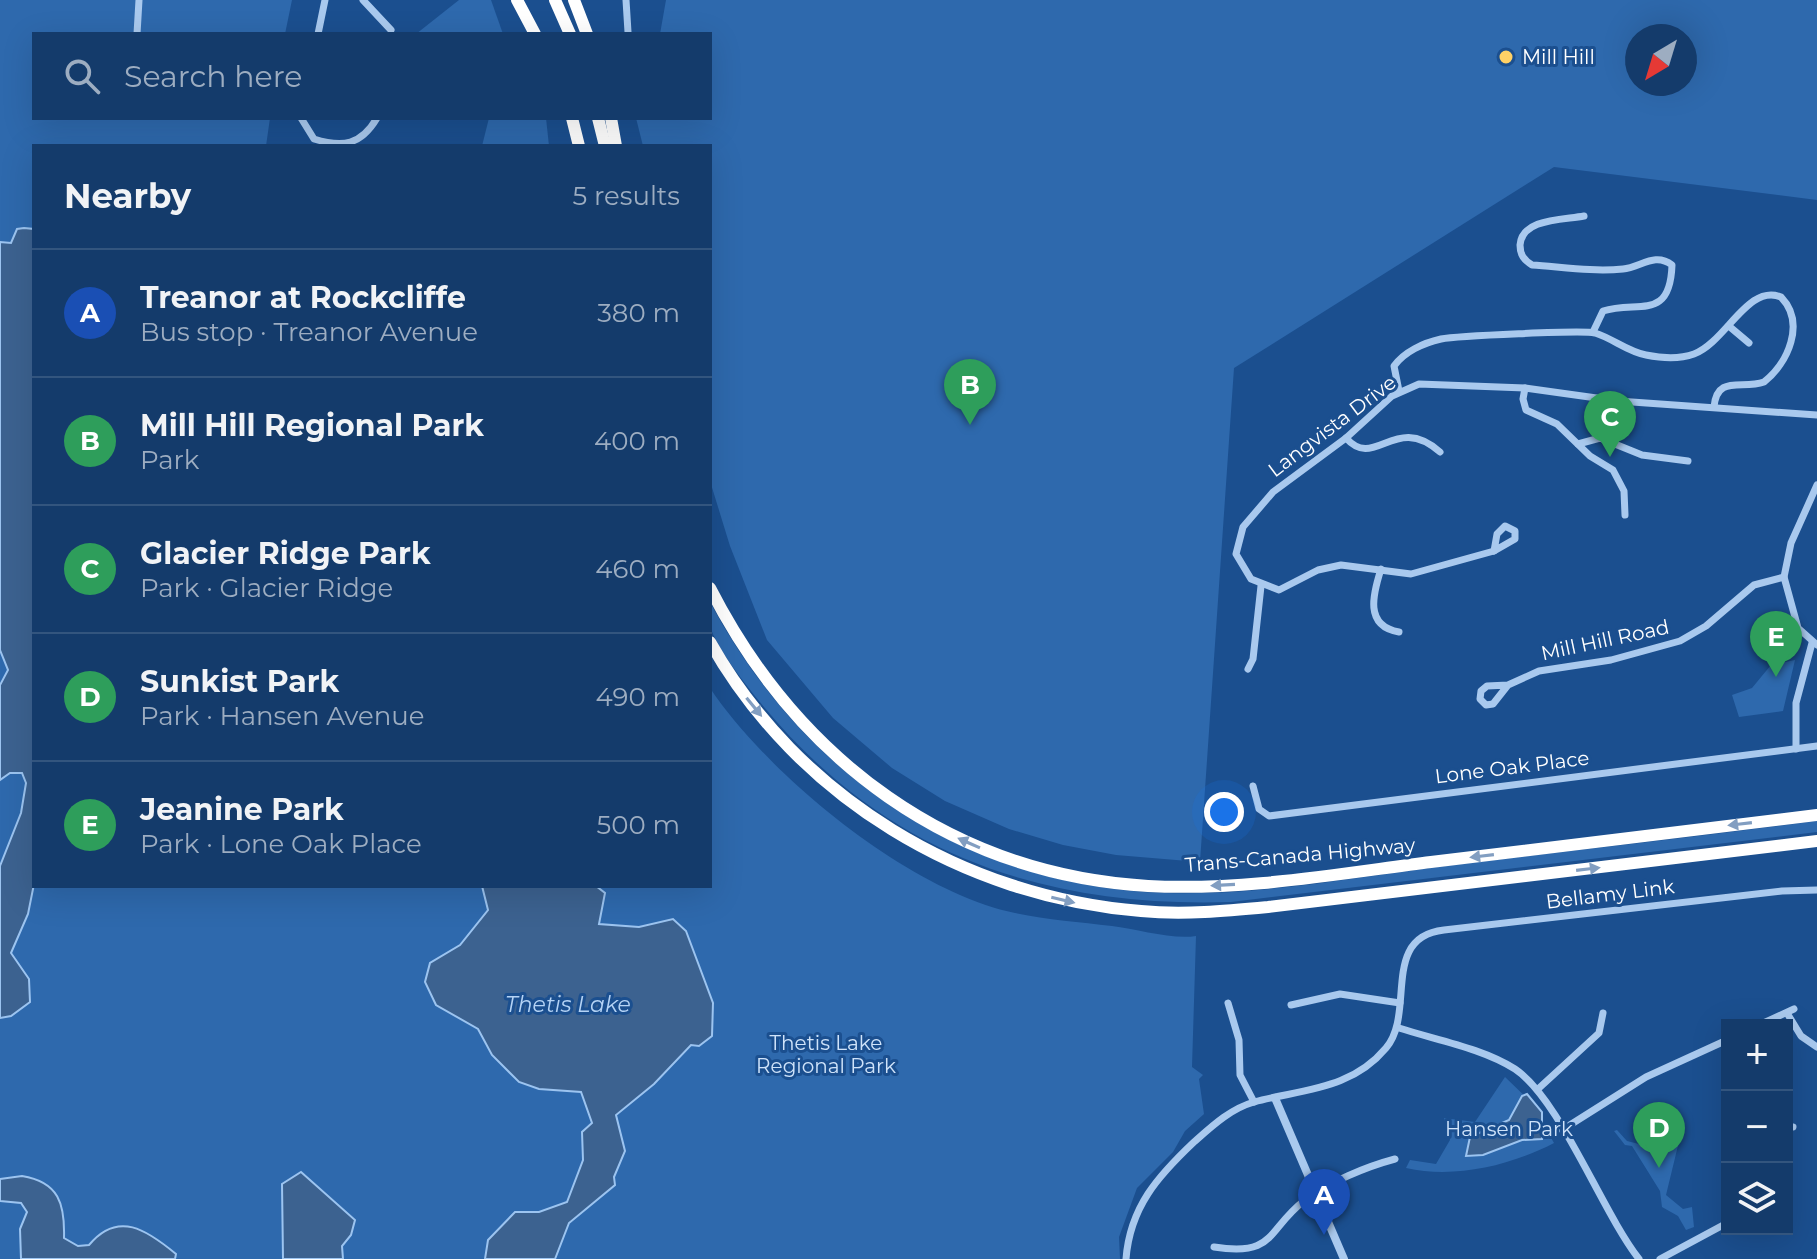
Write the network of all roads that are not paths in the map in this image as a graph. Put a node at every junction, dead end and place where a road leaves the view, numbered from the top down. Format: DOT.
graph roads {
  1 [pos="139,0"];
  2 [pos="325,0"];
  3 [pos="363,0"];
  4 [pos="517,0"];
  5 [pos="526,0"];
  6 [pos="555,0"];
  7 [pos="574,0"];
  8 [pos="626,0"];
  9 [pos="136,24"];
  10 [pos="391,30"];
  11 [pos="131,32"];
  12 [pos="137,32"];
  13 [pos="318,32"];
  14 [pos="534,32"];
  15 [pos="541,32"];
  16 [pos="569,32"];
  17 [pos="586,32"];
  18 [pos="628,32"];
  19 [pos="302,120"];
  20 [pos="376,120"];
  21 [pos="572,120"];
  22 [pos="598,120"];
  23 [pos="611,120"];
  24 [pos="344,144"];
  25 [pos="351,144"];
  26 [pos="578,144"];
  27 [pos="604,144"];
  28 [pos="616,144"];
  29 [pos="1584,216"];
  30 [pos="1730,327"];
  31 [pos="1593,332"];
  32 [pos="1749,343"];
  33 [pos="1525,388"];
  34 [pos="1399,391"];
  35 [pos="1714,407"];
  36 [pos="1817,415"];
  37 [pos="1346,438"];
  38 [pos="1578,444"];
  39 [pos="1440,452"];
  40 [pos="1688,461"];
  41 [pos="1817,485"];
  42 [pos="1625,515"];
  43 [pos="1494,551"];
  44 [pos="1381,569"];
  45 [pos="1784,577"];
  46 [pos="1261,586"];
  47 [pos="712,592"];
  48 [pos="1399,632"];
  49 [pos="1814,644"];
  50 [pos="712,645"];
  51 [pos="1248,669"];
  52 [pos="1508,685"];
  53 [pos="1817,746"];
  54 [pos="1796,749"];
  55 [pos="1253,786"];
  56 [pos="1817,815"];
  57 [pos="1817,843"];
  58 [pos="1817,890"];
  59 [pos="1228,1003"];
  60 [pos="1400,1003"];
  61 [pos="1291,1005"];
  62 [pos="1603,1013"];
  63 [pos="1773,1019"];
  64 [pos="1399,1028"];
  65 [pos="1721,1043"];
  66 [pos="1817,1047"];
  67 [pos="1538,1089"];
  68 [pos="1275,1098"];
  69 [pos="1254,1102"];
  70 [pos="1562,1130"];
  71 [pos="1395,1159"];
  72 [pos="1315,1194"];
  73 [pos="1721,1226"];
  74 [pos="1214,1247"];
  75 [pos="1126,1259"];
  76 [pos="1344,1259"];
  77 [pos="1639,1259"];
  78 [pos="1660,1259"];
  1 -- 9 [label="street"];
  2 -- 13 [label="street"];
  3 -- 10 [label="street"];
  4 -- 14 [label="highway"];
  5 -- 15 [label="highway"];
  6 -- 16 [label="highway"];
  7 -- 17 [label="highway"];
  8 -- 18 [label="street"];
  9 -- 11 [label="street"];
  9 -- 12 [label="street"];
  19 -- 24 [label="street"];
  20 -- 25 [label="street"];
  21 -- 26 [label="highway"];
  22 -- 27 [label="highway"];
  23 -- 28 [label="highway"];
  29 -- 31 [label="street"];
  30 -- 31 [label="street"];
  30 -- 32 [label="street"];
  30 -- 35 [label="street"];
  31 -- 34 [label="street"];
  33 -- 34 [label="street, Langvista Drive"];
  33 -- 35 [label="street, Langvista Drive"];
  33 -- 38 [label="street"];
  34 -- 37 [label="street, Langvista Drive"];
  35 -- 36 [label="street, Langvista Drive"];
  37 -- 39 [label="street"];
  37 -- 46 [label="street, Langvista Drive"];
  38 -- 40 [label="street"];
  38 -- 42 [label="street"];
  41 -- 45 [label="street"];
  43 -- 44 [label="street"];
  44 -- 46 [label="street"];
  44 -- 48 [label="street"];
  45 -- 49 [label="street"];
  45 -- 52 [label="street, Mill Hill Road"];
  46 -- 51 [label="street"];
  56 -- 47 [label="highway, Trans-Canada Highway, one-way"];
  49 -- 54 [label="street"];
  50 -- 57 [label="highway, one-way"];
  53 -- 54 [label="street, Lone Oak Place"];
  54 -- 55 [label="street, Lone Oak Place"];
  58 -- 60 [label="street, Bellamy Link"];
  59 -- 69 [label="street"];
  60 -- 61 [label="street"];
  60 -- 64 [label="street"];
  62 -- 67 [label="street"];
  63 -- 66 [label="street"];
  64 -- 67 [label="street"];
  64 -- 68 [label="street"];
  65 -- 70 [label="street"];
  67 -- 70 [label="street"];
  68 -- 69 [label="street"];
  68 -- 72 [label="street"];
  69 -- 75 [label="street"];
  70 -- 77 [label="street"];
  71 -- 72 [label="street"];
  72 -- 74 [label="street"];
  72 -- 76 [label="street"];
  73 -- 78 [label="street"];
}
